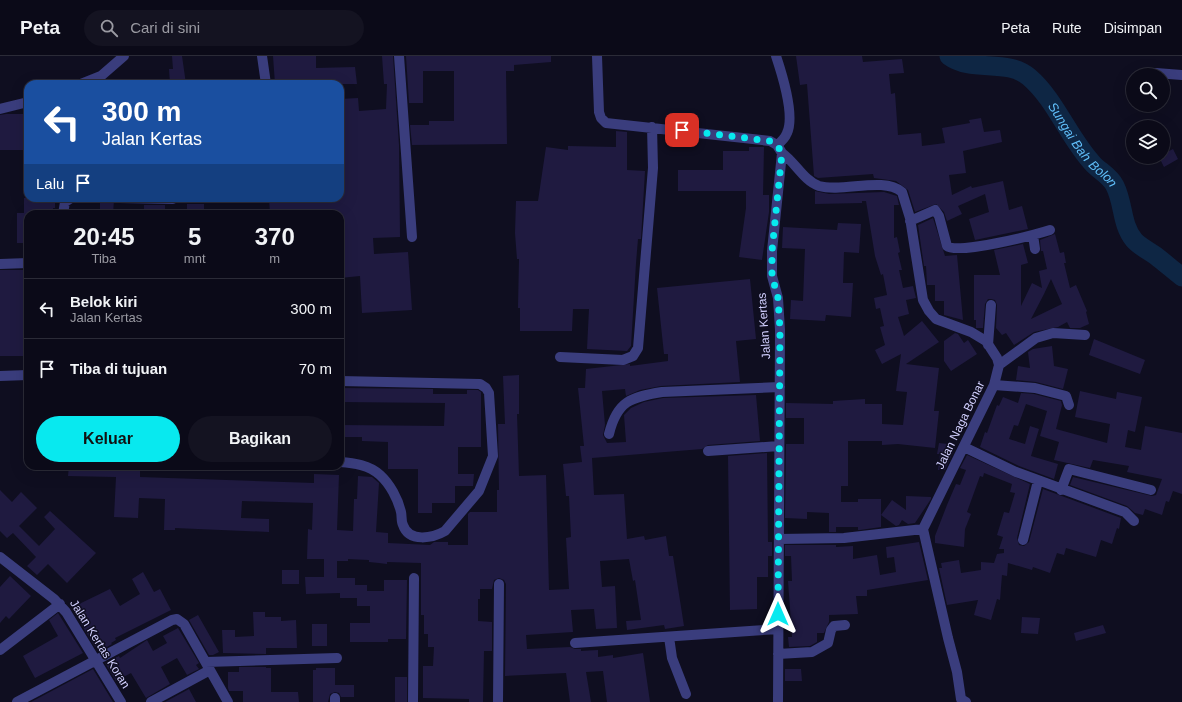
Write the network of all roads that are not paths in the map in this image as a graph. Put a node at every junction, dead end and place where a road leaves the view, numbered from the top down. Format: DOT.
graph roads {
  1 [pos="262,56"];
  2 [pos="399,56"];
  3 [pos="597,56"];
  4 [pos="776,56"];
  5 [pos="121,57"];
  6 [pos="1170,74"];
  7 [pos="1182,75"];
  8 [pos="91,80"];
  9 [pos="265,80"];
  10 [pos="24,103"];
  11 [pos="0,109"];
  12 [pos="652,127"];
  13 [pos="780,149"];
  14 [pos="910,221"];
  15 [pos="1050,230"];
  16 [pos="1033,235"];
  17 [pos="412,237"];
  18 [pos="1035,249"];
  19 [pos="24,263"];
  20 [pos="0,264"];
  21 [pos="991,305"];
  22 [pos="1085,335"];
  23 [pos="988,345"];
  24 [pos="560,357"];
  25 [pos="999,365"];
  26 [pos="24,375"];
  27 [pos="0,376"];
  28 [pos="344,381"];
  29 [pos="994,385"];
  30 [pos="780,387"];
  31 [pos="1068,405"];
  32 [pos="609,434"];
  33 [pos="779,446"];
  34 [pos="964,447"];
  35 [pos="708,451"];
  36 [pos="344,462"];
  37 [pos="1038,481"];
  38 [pos="1061,490"];
  39 [pos="1151,490"];
  40 [pos="1134,521"];
  41 [pos="923,529"];
  42 [pos="779,538"];
  43 [pos="1023,540"];
  44 [pos="0,557"];
  45 [pos="414,578"];
  46 [pos="499,584"];
  47 [pos="60,604"];
  48 [pos="845,625"];
  49 [pos="778,628"];
  50 [pos="669,637"];
  51 [pos="575,643"];
  52 [pos="0,650"];
  53 [pos="778,654"];
  54 [pos="337,658"];
  55 [pos="97,660"];
  56 [pos="208,666"];
  57 [pos="686,694"];
  58 [pos="18,702"];
  59 [pos="121,702"];
  60 [pos="151,702"];
  61 [pos="228,702"];
  62 [pos="413,702"];
  63 [pos="498,702"];
  64 [pos="778,702"];
  65 [pos="966,702"];
  1 -- 9 [label="street"];
  2 -- 17 [label="street"];
  3 -- 12 [label="street"];
  4 -- 13 [label="street"];
  5 -- 8 [label="street"];
  6 -- 7 [label="street"];
  10 -- 11 [label="street"];
  12 -- 13 [label="street"];
  12 -- 24 [label="street"];
  13 -- 14 [label="street"];
  13 -- 30 [label="street, Jalan Kertas"];
  14 -- 16 [label="street"];
  14 -- 23 [label="street"];
  15 -- 16 [label="street"];
  16 -- 18 [label="street"];
  19 -- 20 [label="street"];
  21 -- 23 [label="street"];
  22 -- 25 [label="street"];
  23 -- 25 [label="street"];
  25 -- 29 [label="street, Jalan Naga Bonar"];
  26 -- 27 [label="street"];
  28 -- 36 [label="street"];
  29 -- 31 [label="street"];
  29 -- 34 [label="street, Jalan Naga Bonar"];
  30 -- 32 [label="street"];
  30 -- 33 [label="street, Jalan Kertas"];
  33 -- 35 [label="street"];
  33 -- 42 [label="street, Jalan Kertas"];
  34 -- 37 [label="street"];
  34 -- 41 [label="street, Jalan Naga Bonar"];
  37 -- 38 [label="street"];
  37 -- 43 [label="street"];
  38 -- 39 [label="street"];
  38 -- 40 [label="street"];
  41 -- 42 [label="street"];
  41 -- 65 [label="street"];
  42 -- 49 [label="street, Jalan Kertas"];
  44 -- 47 [label="street, Jalan Kertas Koran"];
  45 -- 62 [label="street"];
  46 -- 63 [label="street"];
  47 -- 52 [label="street"];
  47 -- 55 [label="street, Jalan Kertas Koran"];
  48 -- 53 [label="street"];
  49 -- 50 [label="street"];
  49 -- 53 [label="street, Jalan Kertas"];
  50 -- 51 [label="street"];
  50 -- 57 [label="street"];
  53 -- 64 [label="street, Jalan Kertas"];
  54 -- 56 [label="street"];
  55 -- 56 [label="street"];
  55 -- 58 [label="street"];
  55 -- 59 [label="street, Jalan Kertas Koran"];
  56 -- 60 [label="street"];
  56 -- 61 [label="street"];
}
